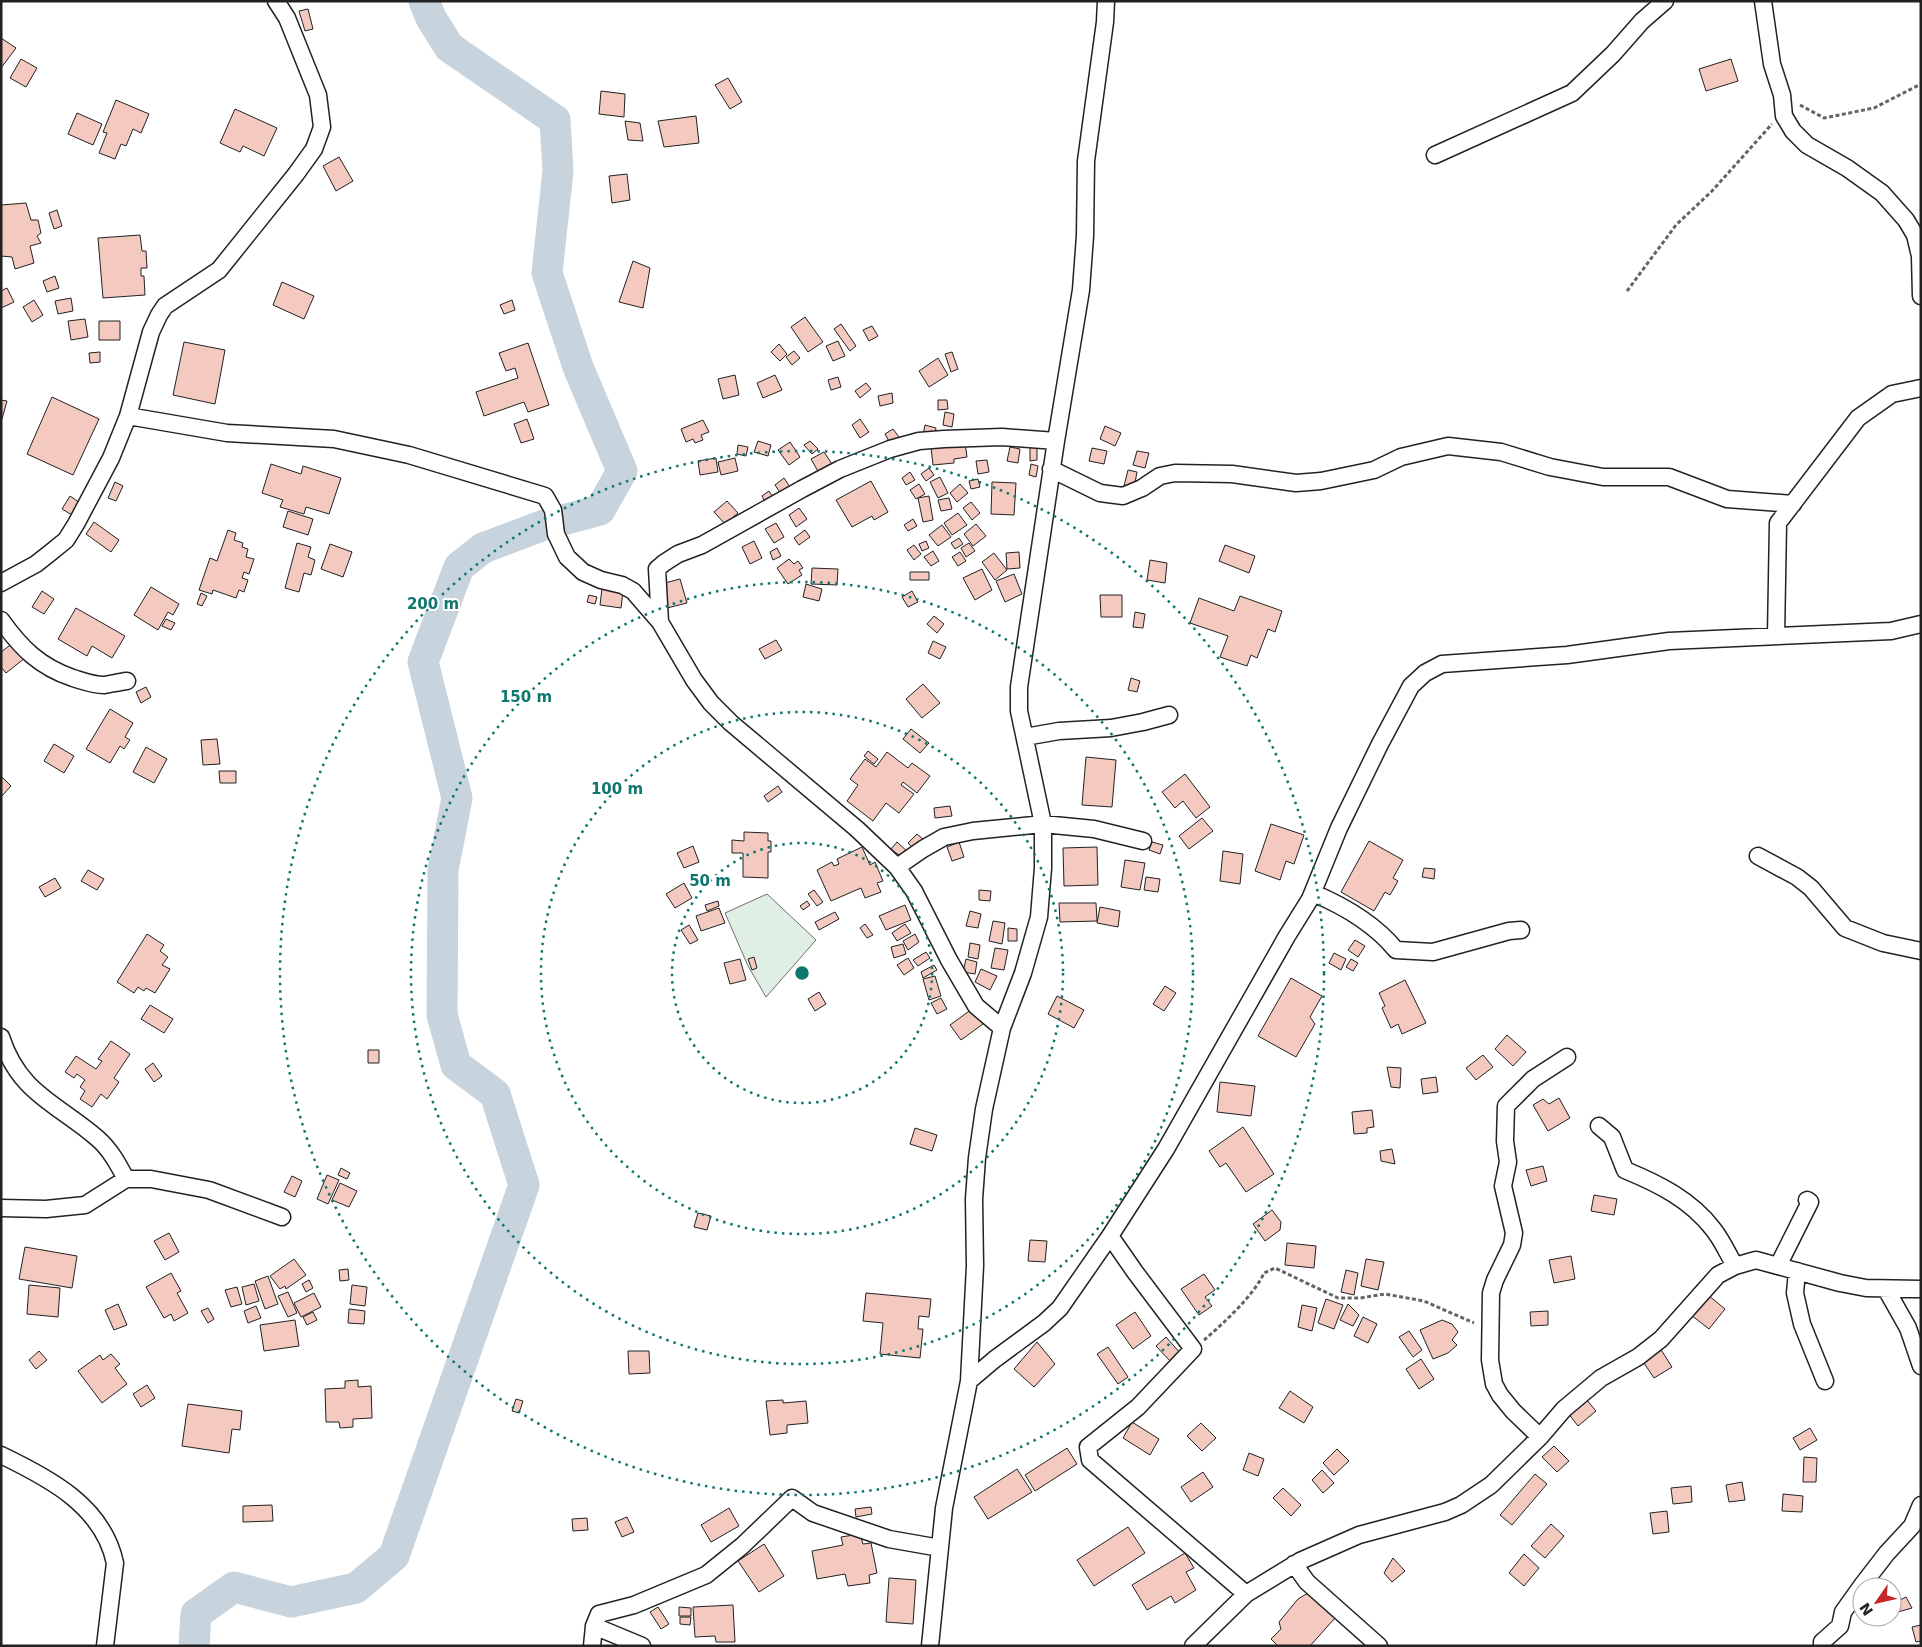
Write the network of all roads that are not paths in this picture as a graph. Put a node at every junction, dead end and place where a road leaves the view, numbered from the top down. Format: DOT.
graph roads {
  1 [pos="276,1"];
  2 [pos="1106,1"];
  3 [pos="1665,1"];
  4 [pos="1763,1"];
  5 [pos="1435,155"];
  6 [pos="1918,228"];
  7 [pos="1921,296"];
  8 [pos="1921,388"];
  9 [pos="128,416"];
  10 [pos="1056,441"];
  11 [pos="1051,469"];
  12 [pos="1793,504"];
  13 [pos="1,583"];
  14 [pos="1,620"];
  15 [pos="660,622"];
  16 [pos="1921,624"];
  17 [pos="1776,636"];
  18 [pos="127,681"];
  19 [pos="1169,715"];
  20 [pos="1025,737"];
  21 [pos="1043,824"];
  22 [pos="1143,841"];
  23 [pos="1758,856"];
  24 [pos="897,867"];
  25 [pos="1313,893"];
  26 [pos="1521,930"];
  27 [pos="1921,951"];
  28 [pos="1002,1028"];
  29 [pos="1,1037"];
  30 [pos="1567,1057"];
  31 [pos="1599,1126"];
  32 [pos="126,1179"];
  33 [pos="1807,1200"];
  34 [pos="1,1208"];
  35 [pos="282,1217"];
  36 [pos="1110,1236"];
  37 [pos="1736,1266"];
  38 [pos="1778,1266"];
  39 [pos="1797,1271"];
  40 [pos="1886,1289"];
  41 [pos="1921,1290"];
  42 [pos="1921,1366"];
  43 [pos="969,1381"];
  44 [pos="1825,1382"];
  45 [pos="1540,1437"];
  46 [pos="1,1455"];
  47 [pos="1921,1504"];
  48 [pos="940,1548"];
  49 [pos="1294,1564"];
  50 [pos="1246,1594"];
  51 [pos="594,1626"];
  52 [pos="105,1646"];
  53 [pos="592,1646"];
  54 [pos="642,1646"];
  55 [pos="930,1646"];
  56 [pos="1194,1646"];
  57 [pos="1379,1646"];
  58 [pos="1822,1646"];
  1 -- 9 [label="street"];
  2 -- 10 [label="street"];
  3 -- 5 [label="street"];
  4 -- 6 [label="street"];
  6 -- 7 [label="street"];
  8 -- 12 [label="street"];
  9 -- 13 [label="street"];
  9 -- 15 [label="street"];
  10 -- 11 [label="street"];
  10 -- 15 [label="street"];
  11 -- 12 [label="street"];
  11 -- 20 [label="street"];
  12 -- 17 [label="street"];
  14 -- 18 [label="street"];
  15 -- 24 [label="street"];
  16 -- 17 [label="street"];
  17 -- 25 [label="street"];
  19 -- 20 [label="street"];
  20 -- 21 [label="street"];
  21 -- 22 [label="street"];
  21 -- 24 [label="street"];
  21 -- 28 [label="street"];
  23 -- 27 [label="street"];
  24 -- 28 [label="street"];
  25 -- 26 [label="street"];
  25 -- 36 [label="street"];
  28 -- 43 [label="street"];
  29 -- 32 [label="street"];
  30 -- 45 [label="street"];
  31 -- 37 [label="street"];
  32 -- 34 [label="street"];
  32 -- 35 [label="street"];
  33 -- 38 [label="street"];
  36 -- 43 [label="street"];
  36 -- 50 [label="street"];
  37 -- 38 [label="street"];
  37 -- 45 [label="street"];
  38 -- 39 [label="street"];
  39 -- 40 [label="street"];
  39 -- 44 [label="street"];
  40 -- 41 [label="street"];
  40 -- 42 [label="street"];
  43 -- 48 [label="street"];
  45 -- 49 [label="street"];
  46 -- 52 [label="street"];
  47 -- 58 [label="street"];
  48 -- 51 [label="street"];
  48 -- 55 [label="street"];
  49 -- 50 [label="street"];
  49 -- 57 [label="street"];
  50 -- 56 [label="street"];
  51 -- 53 [label="street"];
  51 -- 54 [label="street"];
}
